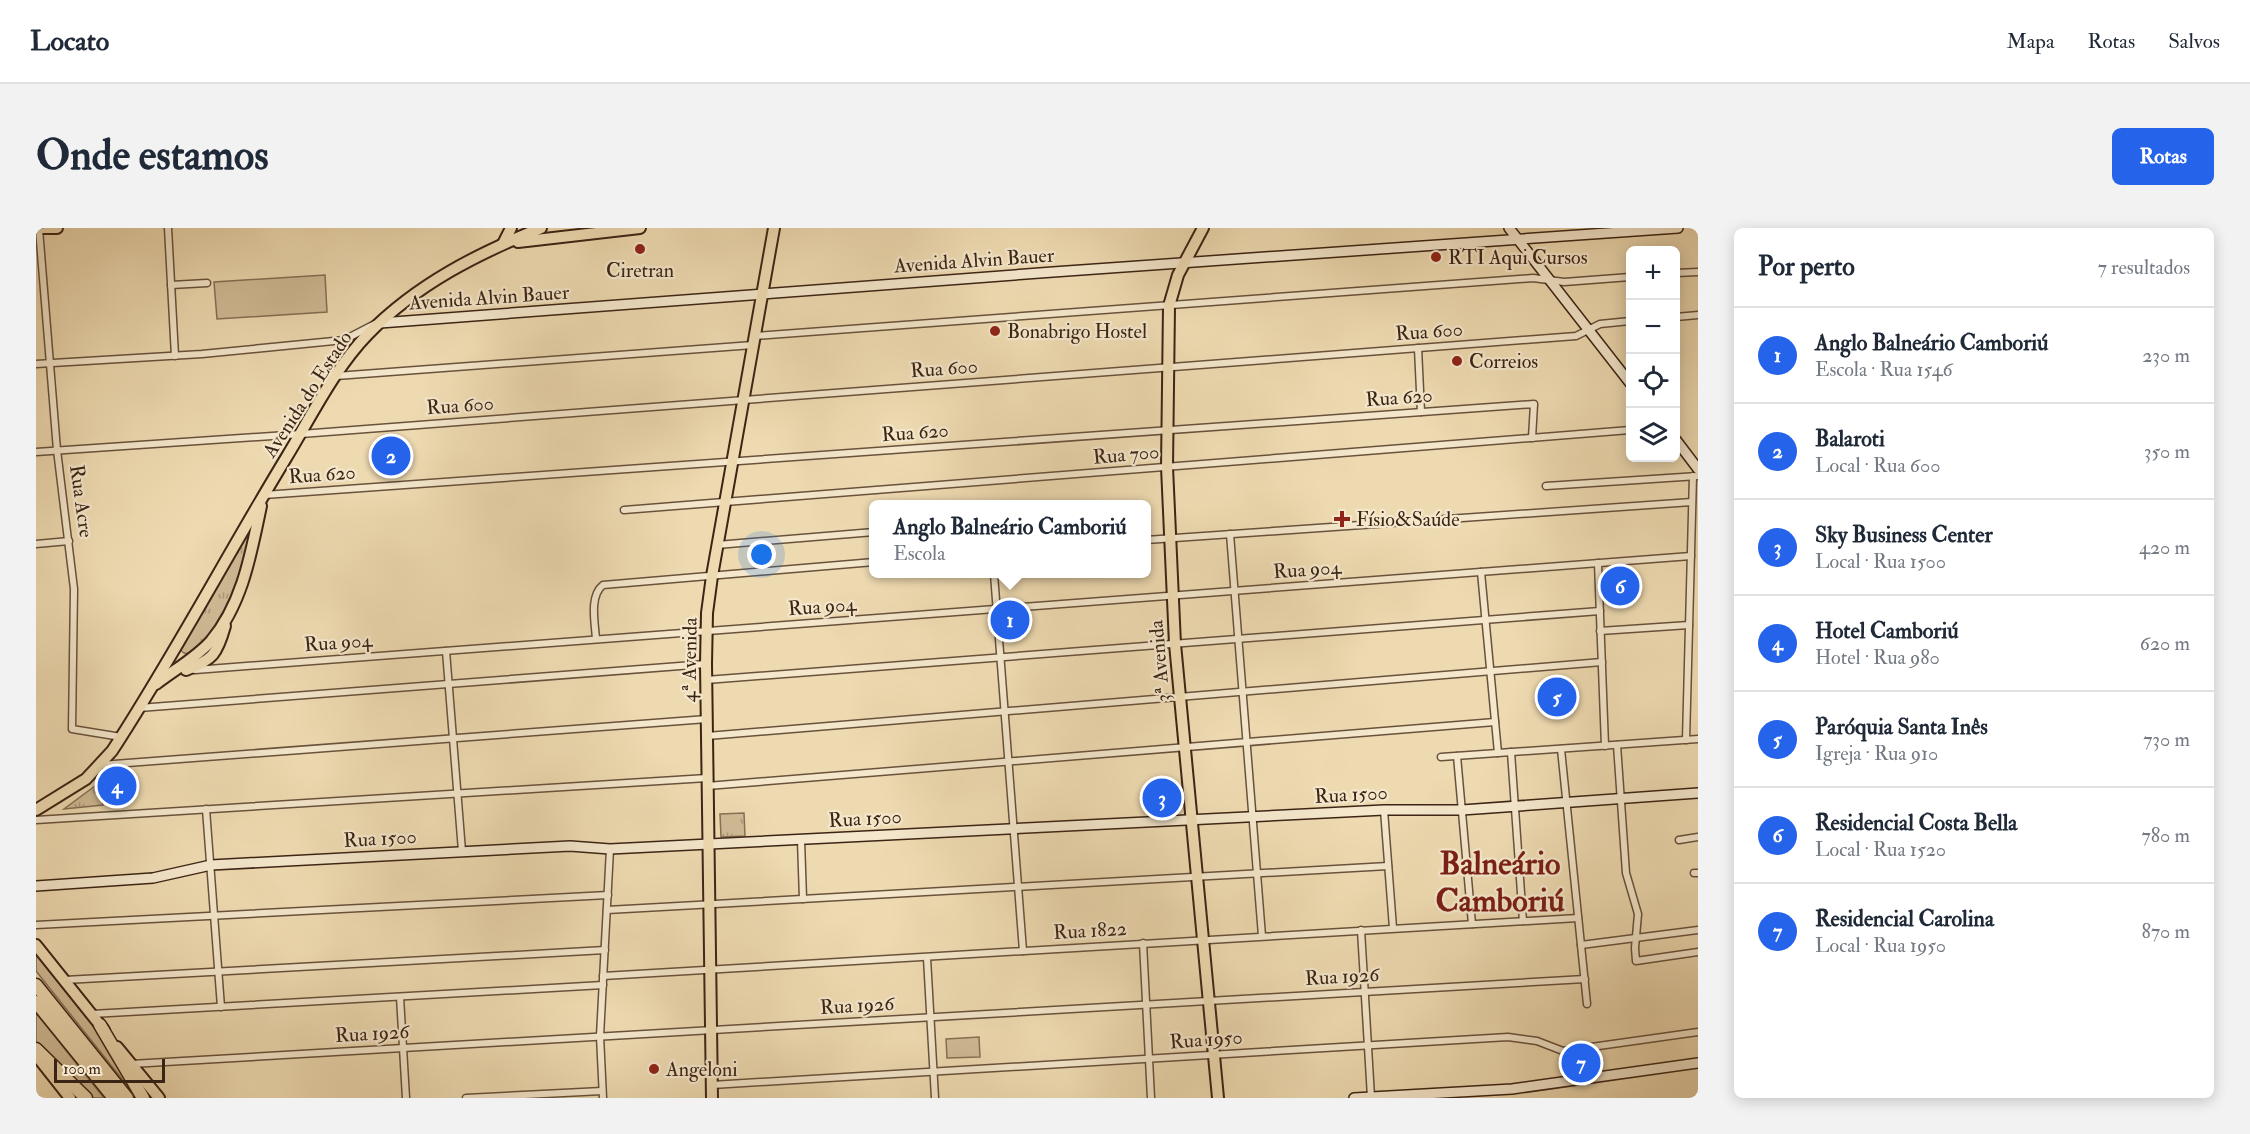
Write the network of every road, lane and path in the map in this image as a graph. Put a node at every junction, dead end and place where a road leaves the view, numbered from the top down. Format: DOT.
graph roads {
  1 [pos="57,228"];
  2 [pos="168,228"];
  3 [pos="511,228"];
  4 [pos="541,228"];
  5 [pos="554,228"];
  6 [pos="640,228"];
  7 [pos="774,228"];
  8 [pos="1203,228"];
  9 [pos="1509,228"];
  10 [pos="1678,228"];
  11 [pos="38,229"];
  12 [pos="566,236"];
  13 [pos="1517,239"];
  14 [pos="503,244"];
  15 [pos="1184,263"];
  16 [pos="1698,272"];
  17 [pos="1680,273"];
  18 [pos="1626,277"];
  19 [pos="1550,280"];
  20 [pos="207,283"];
  21 [pos="171,285"];
  22 [pos="762,294"];
  23 [pos="1169,306"];
  24 [pos="1698,315"];
  25 [pos="1680,317"];
  26 [pos="1626,321"];
  27 [pos="380,323"];
  28 [pos="1588,330"];
  29 [pos="754,340"];
  30 [pos="1418,348"];
  31 [pos="176,356"];
  32 [pos="48,363"];
  33 [pos="36,364"];
  34 [pos="1168,368"];
  35 [pos="336,376"];
  36 [pos="1626,378"];
  37 [pos="743,400"];
  38 [pos="1421,412"];
  39 [pos="1167,430"];
  40 [pos="1626,430"];
  41 [pos="301,434"];
  42 [pos="1532,438"];
  43 [pos="1680,447"];
  44 [pos="57,450"];
  45 [pos="36,452"];
  46 [pos="732,461"];
  47 [pos="1167,467"];
  48 [pos="1696,474"];
  49 [pos="1546,486"];
  50 [pos="264,495"];
  51 [pos="724,502"];
  52 [pos="1692,502"];
  53 [pos="624,510"];
  54 [pos="869,532"];
  55 [pos="1230,534"];
  56 [pos="1169,538"];
  57 [pos="1151,540"];
  58 [pos="69,541"];
  59 [pos="36,544"];
  60 [pos="717,545"];
  61 [pos="1690,556"];
  62 [pos="869,562"];
  63 [pos="1598,563"];
  64 [pos="1481,572"];
  65 [pos="712,576"];
  66 [pos="994,578"];
  67 [pos="1234,591"];
  68 [pos="1172,596"];
  69 [pos="231,609"];
  70 [pos="997,609"];
  71 [pos="1600,611"];
  72 [pos="1485,620"];
  73 [pos="1689,625"];
  74 [pos="706,631"];
  75 [pos="1600,631"];
  76 [pos="596,639"];
  77 [pos="1238,639"];
  78 [pos="1175,644"];
  79 [pos="446,651"];
  80 [pos="1001,657"];
  81 [pos="1602,662"];
  82 [pos="706,664"];
  83 [pos="186,670"];
  84 [pos="1490,671"];
  85 [pos="172,672"];
  86 [pos="706,680"];
  87 [pos="448,684"];
  88 [pos="151,688"];
  89 [pos="1242,692"];
  90 [pos="1180,697"];
  91 [pos="139,708"];
  92 [pos="1005,711"];
  93 [pos="706,719"];
  94 [pos="1495,722"];
  95 [pos="707,736"];
  96 [pos="121,737"];
  97 [pos="453,738"];
  98 [pos="1698,739"];
  99 [pos="1686,740"];
  100 [pos="1246,742"];
  101 [pos="1617,745"];
  102 [pos="1605,746"];
  103 [pos="1185,747"];
  104 [pos="1561,749"];
  105 [pos="1498,753"];
  106 [pos="1511,753"];
  107 [pos="1457,756"];
  108 [pos="1441,757"];
  109 [pos="1009,761"];
  110 [pos="101,765"];
  111 [pos="707,782"];
  112 [pos="1698,793"];
  113 [pos="457,794"];
  114 [pos="1621,799"];
  115 [pos="1566,803"];
  116 [pos="1514,806"];
  117 [pos="206,809"];
  118 [pos="36,810"];
  119 [pos="1384,810"];
  120 [pos="1462,810"];
  121 [pos="1252,817"];
  122 [pos="36,820"];
  123 [pos="1191,820"];
  124 [pos="1014,829"];
  125 [pos="1698,837"];
  126 [pos="801,840"];
  127 [pos="1679,840"];
  128 [pos="708,844"];
  129 [pos="610,849"];
  130 [pos="462,851"];
  131 [pos="211,865"];
  132 [pos="1388,866"];
  133 [pos="1257,873"];
  134 [pos="1197,876"];
  135 [pos="36,885"];
  136 [pos="1018,887"];
  137 [pos="608,895"];
  138 [pos="803,899"];
  139 [pos="709,904"];
  140 [pos="607,909"];
  141 [pos="214,916"];
  142 [pos="1578,918"];
  143 [pos="1523,921"];
  144 [pos="1472,924"];
  145 [pos="36,925"];
  146 [pos="1392,928"];
  147 [pos="1360,930"];
  148 [pos="1698,930"];
  149 [pos="1262,936"];
  150 [pos="1636,938"];
  151 [pos="1203,940"];
  152 [pos="1143,943"];
  153 [pos="36,945"];
  154 [pos="1581,945"];
  155 [pos="605,950"];
  156 [pos="1023,951"];
  157 [pos="1698,952"];
  158 [pos="927,958"];
  159 [pos="710,970"];
  160 [pos="219,971"];
  161 [pos="603,976"];
  162 [pos="1585,979"];
  163 [pos="64,980"];
  164 [pos="36,985"];
  165 [pos="603,985"];
  166 [pos="1364,992"];
  167 [pos="400,997"];
  168 [pos="1209,1000"];
  169 [pos="36,1002"];
  170 [pos="1146,1004"];
  171 [pos="1587,1004"];
  172 [pos="221,1007"];
  173 [pos="92,1014"];
  174 [pos="931,1017"];
  175 [pos="100,1025"];
  176 [pos="711,1030"];
  177 [pos="1698,1032"];
  178 [pos="600,1036"];
  179 [pos="1368,1046"];
  180 [pos="403,1048"];
  181 [pos="36,1049"];
  182 [pos="36,1055"];
  183 [pos="1214,1055"];
  184 [pos="1149,1059"];
  185 [pos="1698,1063"];
  186 [pos="131,1064"];
  187 [pos="933,1072"];
  188 [pos="712,1085"];
  189 [pos="602,1095"];
  190 [pos="1465,1095"];
  191 [pos="1371,1097"];
  192 [pos="70,1098"];
  193 [pos="86,1098"];
  194 [pos="114,1098"];
  195 [pos="127,1098"];
  196 [pos="143,1098"];
  197 [pos="159,1098"];
  198 [pos="406,1098"];
  199 [pos="466,1098"];
  200 [pos="712,1098"];
  201 [pos="935,1098"];
  202 [pos="1151,1098"];
  203 [pos="1218,1098"];
  204 [pos="1354,1098"];
  1 -- 11 [label="main road"];
  2 -- 21 [label="street"];
  3 -- 14 [label="main road"];
  4 -- 14 [label="main road, Avenida do Estado"];
  5 -- 12 [label="main road"];
  6 -- 12 [label="main road"];
  7 -- 22 [label="main road, 4ª Avenida"];
  8 -- 15 [label="main road, 3ª Avenida"];
  9 -- 13 [label="main road"];
  10 -- 13 [label="main road, Avenida Alvin Bauer"];
  11 -- 32 [label="street, Rua Acre"];
  12 -- 14 [label="main road"];
  13 -- 15 [label="main road, Avenida Alvin Bauer"];
  13 -- 19 [label="main road"];
  14 -- 27 [label="main road, Avenida do Estado"];
  15 -- 22 [label="main road, Avenida Alvin Bauer"];
  15 -- 23 [label="main road, 3ª Avenida"];
  16 -- 17 [label="street"];
  18 -- 19 [label="street"];
  19 -- 23 [label="street"];
  19 -- 28 [label="main road"];
  20 -- 21 [label="street"];
  21 -- 31 [label="street"];
  22 -- 27 [label="main road, Avenida Alvin Bauer"];
  22 -- 29 [label="main road, 4ª Avenida"];
  23 -- 29 [label="street"];
  23 -- 34 [label="main road, 3ª Avenida"];
  24 -- 25 [label="street"];
  26 -- 28 [label="street, Rua 600"];
  27 -- 31 [label="street"];
  27 -- 35 [label="main road, Avenida do Estado"];
  28 -- 30 [label="street, Rua 600"];
  28 -- 36 [label="main road"];
  29 -- 35 [label="street"];
  29 -- 37 [label="main road, 4ª Avenida"];
  30 -- 34 [label="street, Rua 600"];
  30 -- 38 [label="street"];
  31 -- 32 [label="street"];
  32 -- 33 [label="street"];
  32 -- 44 [label="street, Rua Acre"];
  34 -- 37 [label="street, Rua 600"];
  34 -- 39 [label="main road, 3ª Avenida"];
  35 -- 41 [label="main road, Avenida do Estado"];
  37 -- 41 [label="street, Rua 600"];
  37 -- 46 [label="main road, 4ª Avenida"];
  38 -- 39 [label="street, Rua 620"];
  38 -- 42 [label="street, Rua 620"];
  39 -- 46 [label="street, Rua 620"];
  39 -- 47 [label="main road, 3ª Avenida"];
  40 -- 42 [label="street, Rua 700"];
  41 -- 44 [label="street, Rua 600"];
  41 -- 50 [label="main road, Avenida do Estado"];
  42 -- 47 [label="street, Rua 700"];
  43 -- 48 [label="main road"];
  44 -- 45 [label="street, Rua 600"];
  44 -- 58 [label="street, Rua Acre"];
  46 -- 50 [label="street, Rua 620"];
  46 -- 51 [label="main road, 4ª Avenida"];
  47 -- 51 [label="street, Rua 700"];
  47 -- 56 [label="main road, 3ª Avenida"];
  48 -- 49 [label="street"];
  48 -- 52 [label="street"];
  50 -- 69 [label="main road, Avenida do Estado"];
  50 -- 88 [label="main road, Avenida do Estado"];
  51 -- 53 [label="street, Rua 700"];
  51 -- 60 [label="main road, 4ª Avenida"];
  52 -- 55 [label="street"];
  52 -- 61 [label="street"];
  54 -- 60 [label="street"];
  55 -- 56 [label="street"];
  55 -- 67 [label="street"];
  56 -- 57 [label="street"];
  56 -- 68 [label="main road, 3ª Avenida"];
  58 -- 59 [label="street"];
  58 -- 96 [label="street, Rua Acre"];
  60 -- 65 [label="main road, 4ª Avenida"];
  61 -- 63 [label="street, Rua 904"];
  61 -- 73 [label="street"];
  62 -- 65 [label="street"];
  63 -- 64 [label="street, Rua 904"];
  63 -- 71 [label="street"];
  64 -- 67 [label="street, Rua 904"];
  64 -- 72 [label="street"];
  65 -- 74 [label="main road, 4ª Avenida"];
  65 -- 76 [label="street"];
  66 -- 70 [label="street"];
  67 -- 68 [label="street, Rua 904"];
  67 -- 77 [label="street"];
  68 -- 70 [label="street, Rua 904"];
  68 -- 78 [label="main road, 3ª Avenida"];
  69 -- 83 [label="main road"];
  69 -- 85 [label="main road, Avenida do Estado"];
  70 -- 74 [label="street, Rua 904"];
  70 -- 80 [label="street"];
  71 -- 72 [label="street"];
  71 -- 75 [label="street"];
  72 -- 77 [label="street"];
  72 -- 84 [label="street"];
  73 -- 75 [label="street"];
  73 -- 99 [label="street"];
  74 -- 76 [label="street, Rua 904"];
  74 -- 82 [label="main road, 4ª Avenida"];
  75 -- 81 [label="street"];
  76 -- 79 [label="street, Rua 904"];
  77 -- 78 [label="street"];
  77 -- 89 [label="street"];
  78 -- 80 [label="street"];
  78 -- 90 [label="main road, 3ª Avenida"];
  79 -- 83 [label="street, Rua 904"];
  79 -- 87 [label="street"];
  80 -- 86 [label="street"];
  80 -- 92 [label="street"];
  81 -- 84 [label="street"];
  81 -- 102 [label="street"];
  82 -- 86 [label="main road, 4ª Avenida"];
  82 -- 87 [label="street"];
  83 -- 85 [label="street, Rua 904"];
  84 -- 89 [label="street"];
  84 -- 94 [label="street"];
  85 -- 88 [label="main road, Avenida do Estado"];
  86 -- 93 [label="main road, 4ª Avenida"];
  87 -- 91 [label="street"];
  87 -- 97 [label="street"];
  88 -- 91 [label="main road, Avenida do Estado"];
  89 -- 90 [label="street"];
  89 -- 100 [label="street"];
  90 -- 92 [label="street"];
  90 -- 103 [label="main road, 3ª Avenida"];
  91 -- 96 [label="main road, Avenida do Estado"];
  92 -- 95 [label="street"];
  92 -- 109 [label="street"];
  93 -- 95 [label="main road, 4ª Avenida"];
  93 -- 97 [label="street"];
  94 -- 100 [label="street"];
  94 -- 105 [label="street"];
  95 -- 111 [label="main road, 4ª Avenida"];
  96 -- 110 [label="main road, Avenida do Estado"];
  97 -- 110 [label="street"];
  97 -- 113 [label="street"];
  98 -- 99 [label="street"];
  99 -- 101 [label="street"];
  100 -- 103 [label="street"];
  100 -- 121 [label="street"];
  101 -- 102 [label="street"];
  101 -- 114 [label="street"];
  102 -- 104 [label="street"];
  103 -- 109 [label="street"];
  103 -- 123 [label="main road, 3ª Avenida"];
  104 -- 106 [label="street"];
  104 -- 115 [label="street"];
  105 -- 106 [label="street"];
  105 -- 107 [label="street"];
  106 -- 116 [label="street"];
  107 -- 108 [label="street"];
  107 -- 120 [label="street"];
  109 -- 111 [label="street"];
  109 -- 124 [label="street"];
  110 -- 118 [label="main road, Avenida do Estado"];
  111 -- 113 [label="street"];
  111 -- 128 [label="main road, 4ª Avenida"];
  112 -- 114 [label="main road, Rua 1500"];
  113 -- 117 [label="street"];
  113 -- 130 [label="street"];
  114 -- 115 [label="main road, Rua 1500"];
  114 -- 150 [label="street"];
  115 -- 116 [label="main road, Rua 1500"];
  115 -- 142 [label="street"];
  116 -- 120 [label="main road, Rua 1500"];
  116 -- 143 [label="street"];
  117 -- 122 [label="street"];
  117 -- 131 [label="street"];
  119 -- 120 [label="main road, Rua 1500"];
  119 -- 121 [label="main road, Rua 1500"];
  119 -- 132 [label="street"];
  120 -- 144 [label="street"];
  121 -- 123 [label="main road, Rua 1500"];
  121 -- 133 [label="street"];
  123 -- 124 [label="main road, Rua 1500"];
  123 -- 134 [label="main road, 3ª Avenida"];
  124 -- 126 [label="main road, Rua 1500"];
  124 -- 136 [label="street"];
  125 -- 127 [label="street"];
  126 -- 128 [label="main road, Rua 1500"];
  126 -- 138 [label="street"];
  128 -- 129 [label="main road, Rua 1500"];
  128 -- 139 [label="main road, 4ª Avenida"];
  129 -- 130 [label="main road, Rua 1500"];
  129 -- 137 [label="street"];
  130 -- 131 [label="main road, Rua 1500"];
  131 -- 135 [label="main road, Rua 1500"];
  131 -- 141 [label="street"];
  132 -- 133 [label="street"];
  132 -- 146 [label="street"];
  133 -- 134 [label="street"];
  133 -- 149 [label="street"];
  134 -- 136 [label="street"];
  134 -- 151 [label="main road, 3ª Avenida"];
  136 -- 138 [label="street"];
  136 -- 156 [label="street"];
  137 -- 140 [label="street"];
  137 -- 141 [label="street"];
  138 -- 139 [label="street"];
  139 -- 140 [label="street"];
  139 -- 159 [label="main road, 4ª Avenida"];
  140 -- 155 [label="street"];
  141 -- 145 [label="street"];
  141 -- 160 [label="street"];
  142 -- 143 [label="street, Rua 1822"];
  142 -- 154 [label="street"];
  143 -- 144 [label="street, Rua 1822"];
  144 -- 146 [label="street, Rua 1822"];
  146 -- 147 [label="street, Rua 1822"];
  147 -- 149 [label="street, Rua 1822"];
  147 -- 166 [label="street"];
  148 -- 150 [label="street"];
  149 -- 151 [label="street, Rua 1822"];
  150 -- 154 [label="street"];
  150 -- 157 [label="street"];
  151 -- 152 [label="street, Rua 1822"];
  151 -- 168 [label="main road, 3ª Avenida"];
  152 -- 156 [label="street, Rua 1822"];
  152 -- 170 [label="street"];
  153 -- 163 [label="main road"];
  154 -- 162 [label="street"];
  155 -- 160 [label="street"];
  155 -- 161 [label="street"];
  156 -- 158 [label="street, Rua 1822"];
  158 -- 159 [label="street, Rua 1822"];
  158 -- 174 [label="street"];
  159 -- 161 [label="street, Rua 1822"];
  159 -- 176 [label="main road, 4ª Avenida"];
  160 -- 163 [label="street"];
  160 -- 172 [label="street"];
  161 -- 165 [label="street"];
  162 -- 166 [label="street, Rua 1926"];
  162 -- 171 [label="street"];
  163 -- 173 [label="main road"];
  164 -- 195 [label="highway"];
  165 -- 167 [label="street"];
  165 -- 178 [label="street"];
  166 -- 168 [label="street, Rua 1926"];
  166 -- 179 [label="street"];
  167 -- 172 [label="street"];
  167 -- 180 [label="street"];
  168 -- 170 [label="street, Rua 1926"];
  168 -- 183 [label="main road, 3ª Avenida"];
  169 -- 194 [label="highway"];
  170 -- 174 [label="street, Rua 1926"];
  170 -- 184 [label="street"];
  172 -- 173 [label="street"];
  173 -- 175 [label="main road"];
  174 -- 176 [label="street, Rua 1926"];
  174 -- 187 [label="street"];
  175 -- 186 [label="main road"];
  175 -- 196 [label="highway"];
  176 -- 178 [label="street, Rua 1926"];
  176 -- 188 [label="main road, 4ª Avenida"];
  177 -- 179 [label="street, Rua 1950"];
  178 -- 180 [label="street, Rua 1926"];
  178 -- 189 [label="street"];
  179 -- 183 [label="street, Rua 1950"];
  179 -- 191 [label="street"];
  180 -- 186 [label="street, Rua 1926"];
  180 -- 198 [label="street"];
  181 -- 193 [label="highway"];
  182 -- 192 [label="main road"];
  183 -- 184 [label="street, Rua 1950"];
  183 -- 203 [label="main road, 3ª Avenida"];
  184 -- 187 [label="street, Rua 1950"];
  184 -- 202 [label="street"];
  185 -- 190 [label="main road"];
  186 -- 197 [label="main road"];
  187 -- 188 [label="street, Rua 1950"];
  187 -- 201 [label="street"];
  188 -- 200 [label="main road, 4ª Avenida"];
  189 -- 199 [label="street"];
  190 -- 191 [label="main road"];
  191 -- 204 [label="main road"];
}
